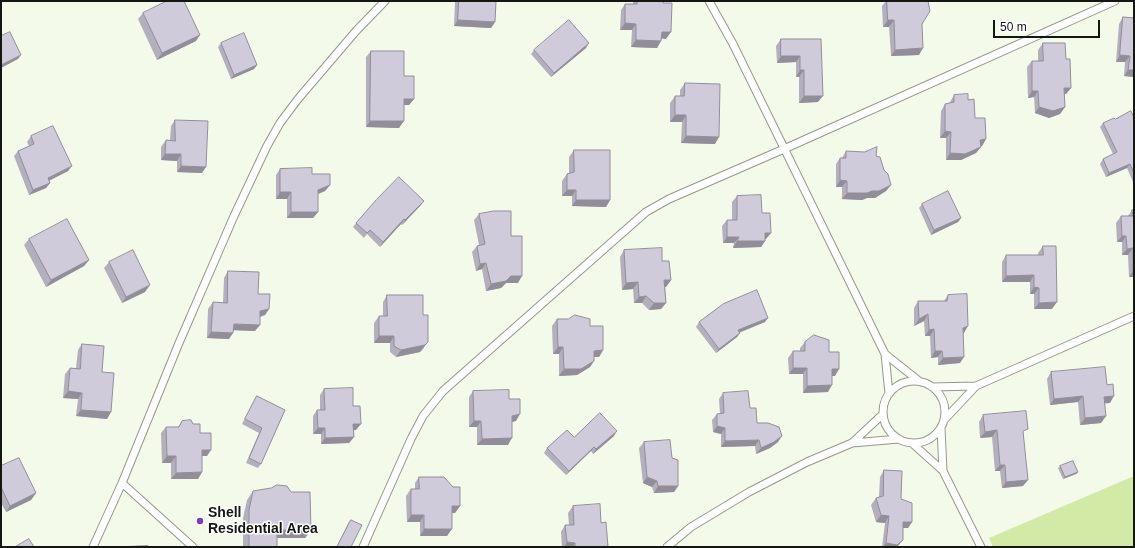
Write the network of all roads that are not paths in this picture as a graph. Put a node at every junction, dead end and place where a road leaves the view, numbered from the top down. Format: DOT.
graph roads {
  1 [pos="385,1"];
  2 [pos="709,1"];
  3 [pos="1115,1"];
  4 [pos="784,149"];
  5 [pos="1134,316"];
  6 [pos="885,354"];
  7 [pos="919,381"];
  8 [pos="976,386"];
  9 [pos="932,387"];
  10 [pos="889,394"];
  11 [pos="883,414"];
  12 [pos="944,420"];
  13 [pos="940,428"];
  14 [pos="899,439"];
  15 [pos="852,443"];
  16 [pos="913,444"];
  17 [pos="943,470"];
  18 [pos="122,483"];
  19 [pos="93,547"];
  20 [pos="193,547"];
  21 [pos="363,547"];
  22 [pos="667,547"];
  23 [pos="981,547"];
  1 -- 18 [label="lane"];
  2 -- 4 [label="lane"];
  3 -- 4 [label="lane"];
  4 -- 6 [label="lane"];
  4 -- 21 [label="lane"];
  5 -- 8 [label="lane"];
  6 -- 7 [label="lane"];
  6 -- 10 [label="lane"];
  7 -- 9 [label="lane"];
  7 -- 10 [label="lane"];
  8 -- 9 [label="lane"];
  8 -- 12 [label="lane"];
  9 -- 12 [label="lane"];
  10 -- 11 [label="lane"];
  11 -- 14 [label="lane"];
  11 -- 15 [label="lane"];
  12 -- 13 [label="lane"];
  13 -- 16 [label="lane"];
  13 -- 17 [label="lane"];
  14 -- 15 [label="lane"];
  14 -- 16 [label="lane"];
  15 -- 22 [label="lane"];
  16 -- 17 [label="lane"];
  17 -- 23 [label="lane"];
  18 -- 19 [label="lane"];
  18 -- 20 [label="lane"];
}
